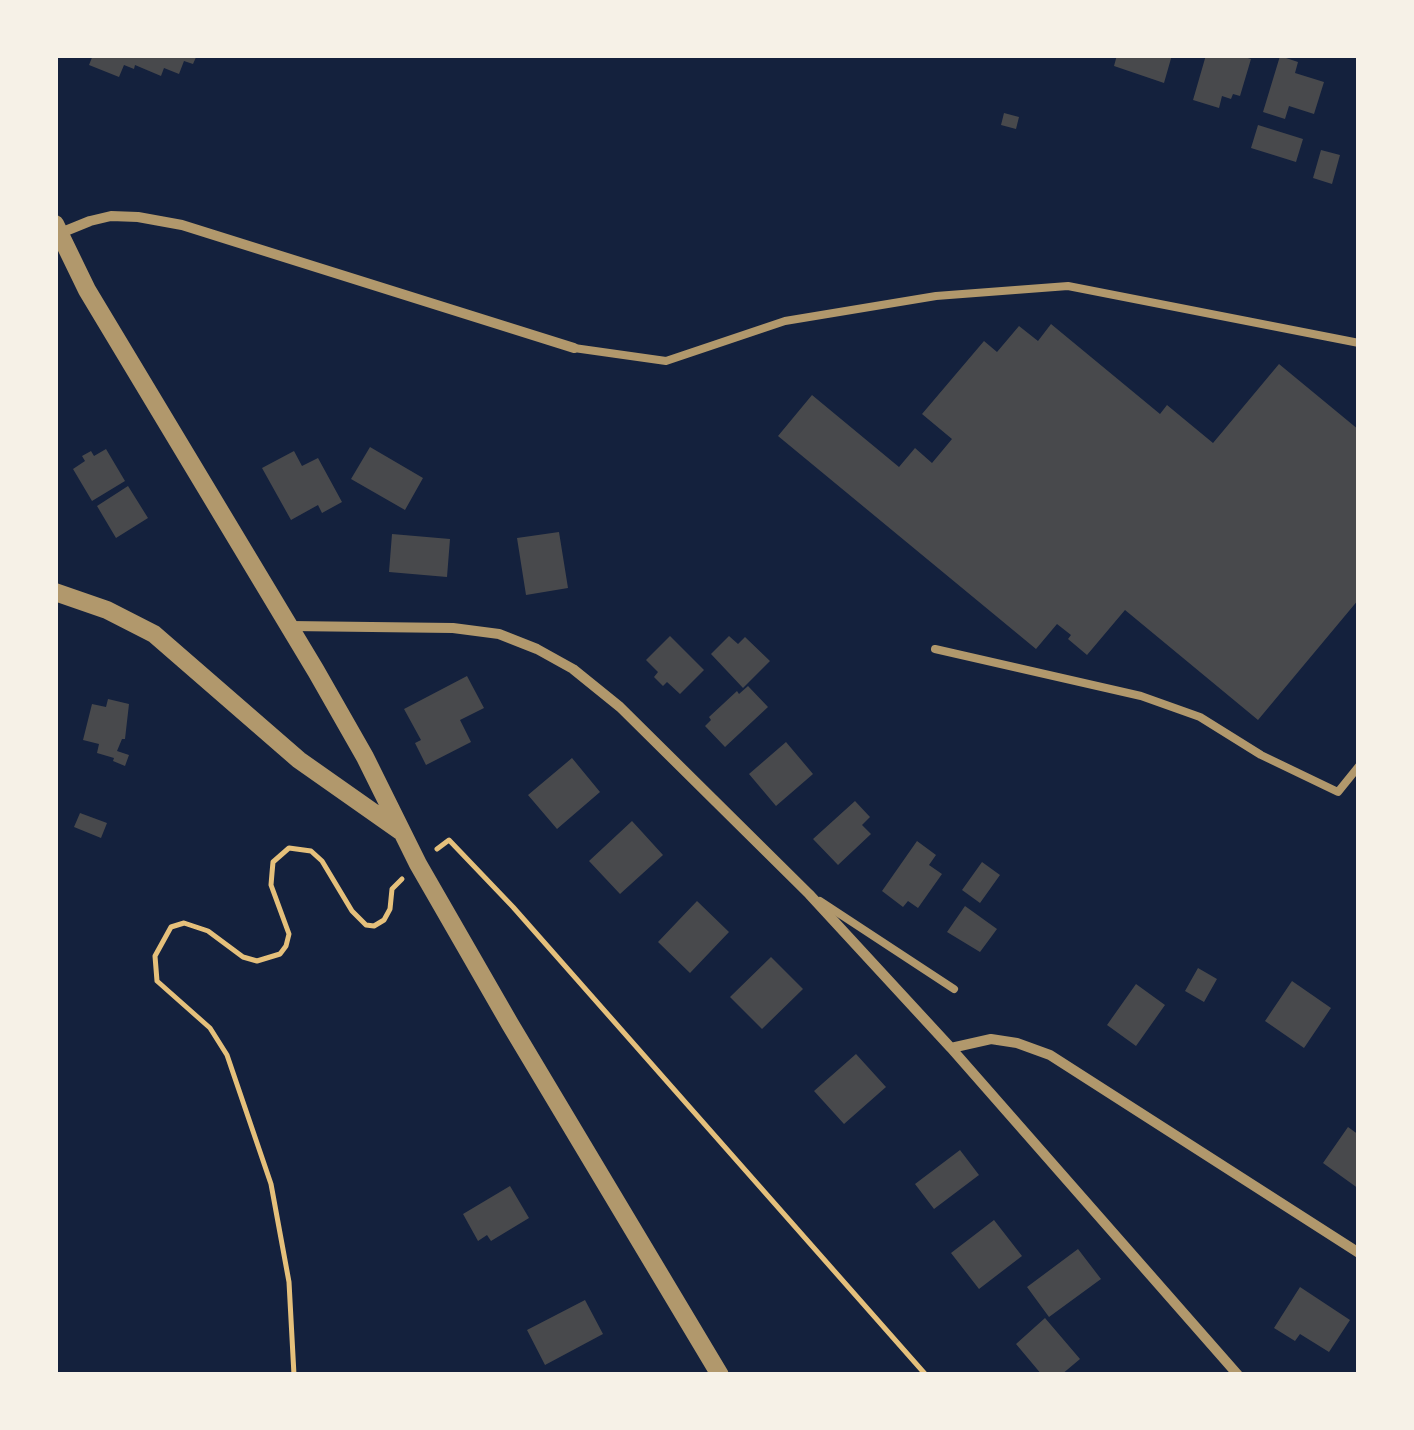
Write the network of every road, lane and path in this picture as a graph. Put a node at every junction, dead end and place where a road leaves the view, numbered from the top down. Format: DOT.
graph roads {
  1 [pos="57,229"];
  2 [pos="1359,344"];
  3 [pos="574,348"];
  4 [pos="55,592"];
  5 [pos="290,626"];
  6 [pos="936,649"];
  7 [pos="1359,766"];
  8 [pos="405,834"];
  9 [pos="437,849"];
  10 [pos="392,889"];
  11 [pos="808,894"];
  12 [pos="954,989"];
  13 [pos="951,1048"];
  14 [pos="1359,1254"];
  15 [pos="294,1375"];
  16 [pos="720,1375"];
  17 [pos="926,1375"];
  18 [pos="1238,1375"];
  1 -- 3 [label="street"];
  1 -- 5 [label="street"];
  2 -- 3 [label="lane"];
  4 -- 8 [label="street"];
  5 -- 8 [label="street"];
  5 -- 11 [label="street"];
  6 -- 7 [label="lane"];
  8 -- 16 [label="street"];
  9 -- 17 [label="path"];
  10 -- 15 [label="path"];
  11 -- 12 [label="lane"];
  11 -- 13 [label="street"];
  13 -- 14 [label="street"];
  13 -- 18 [label="street"];
}
